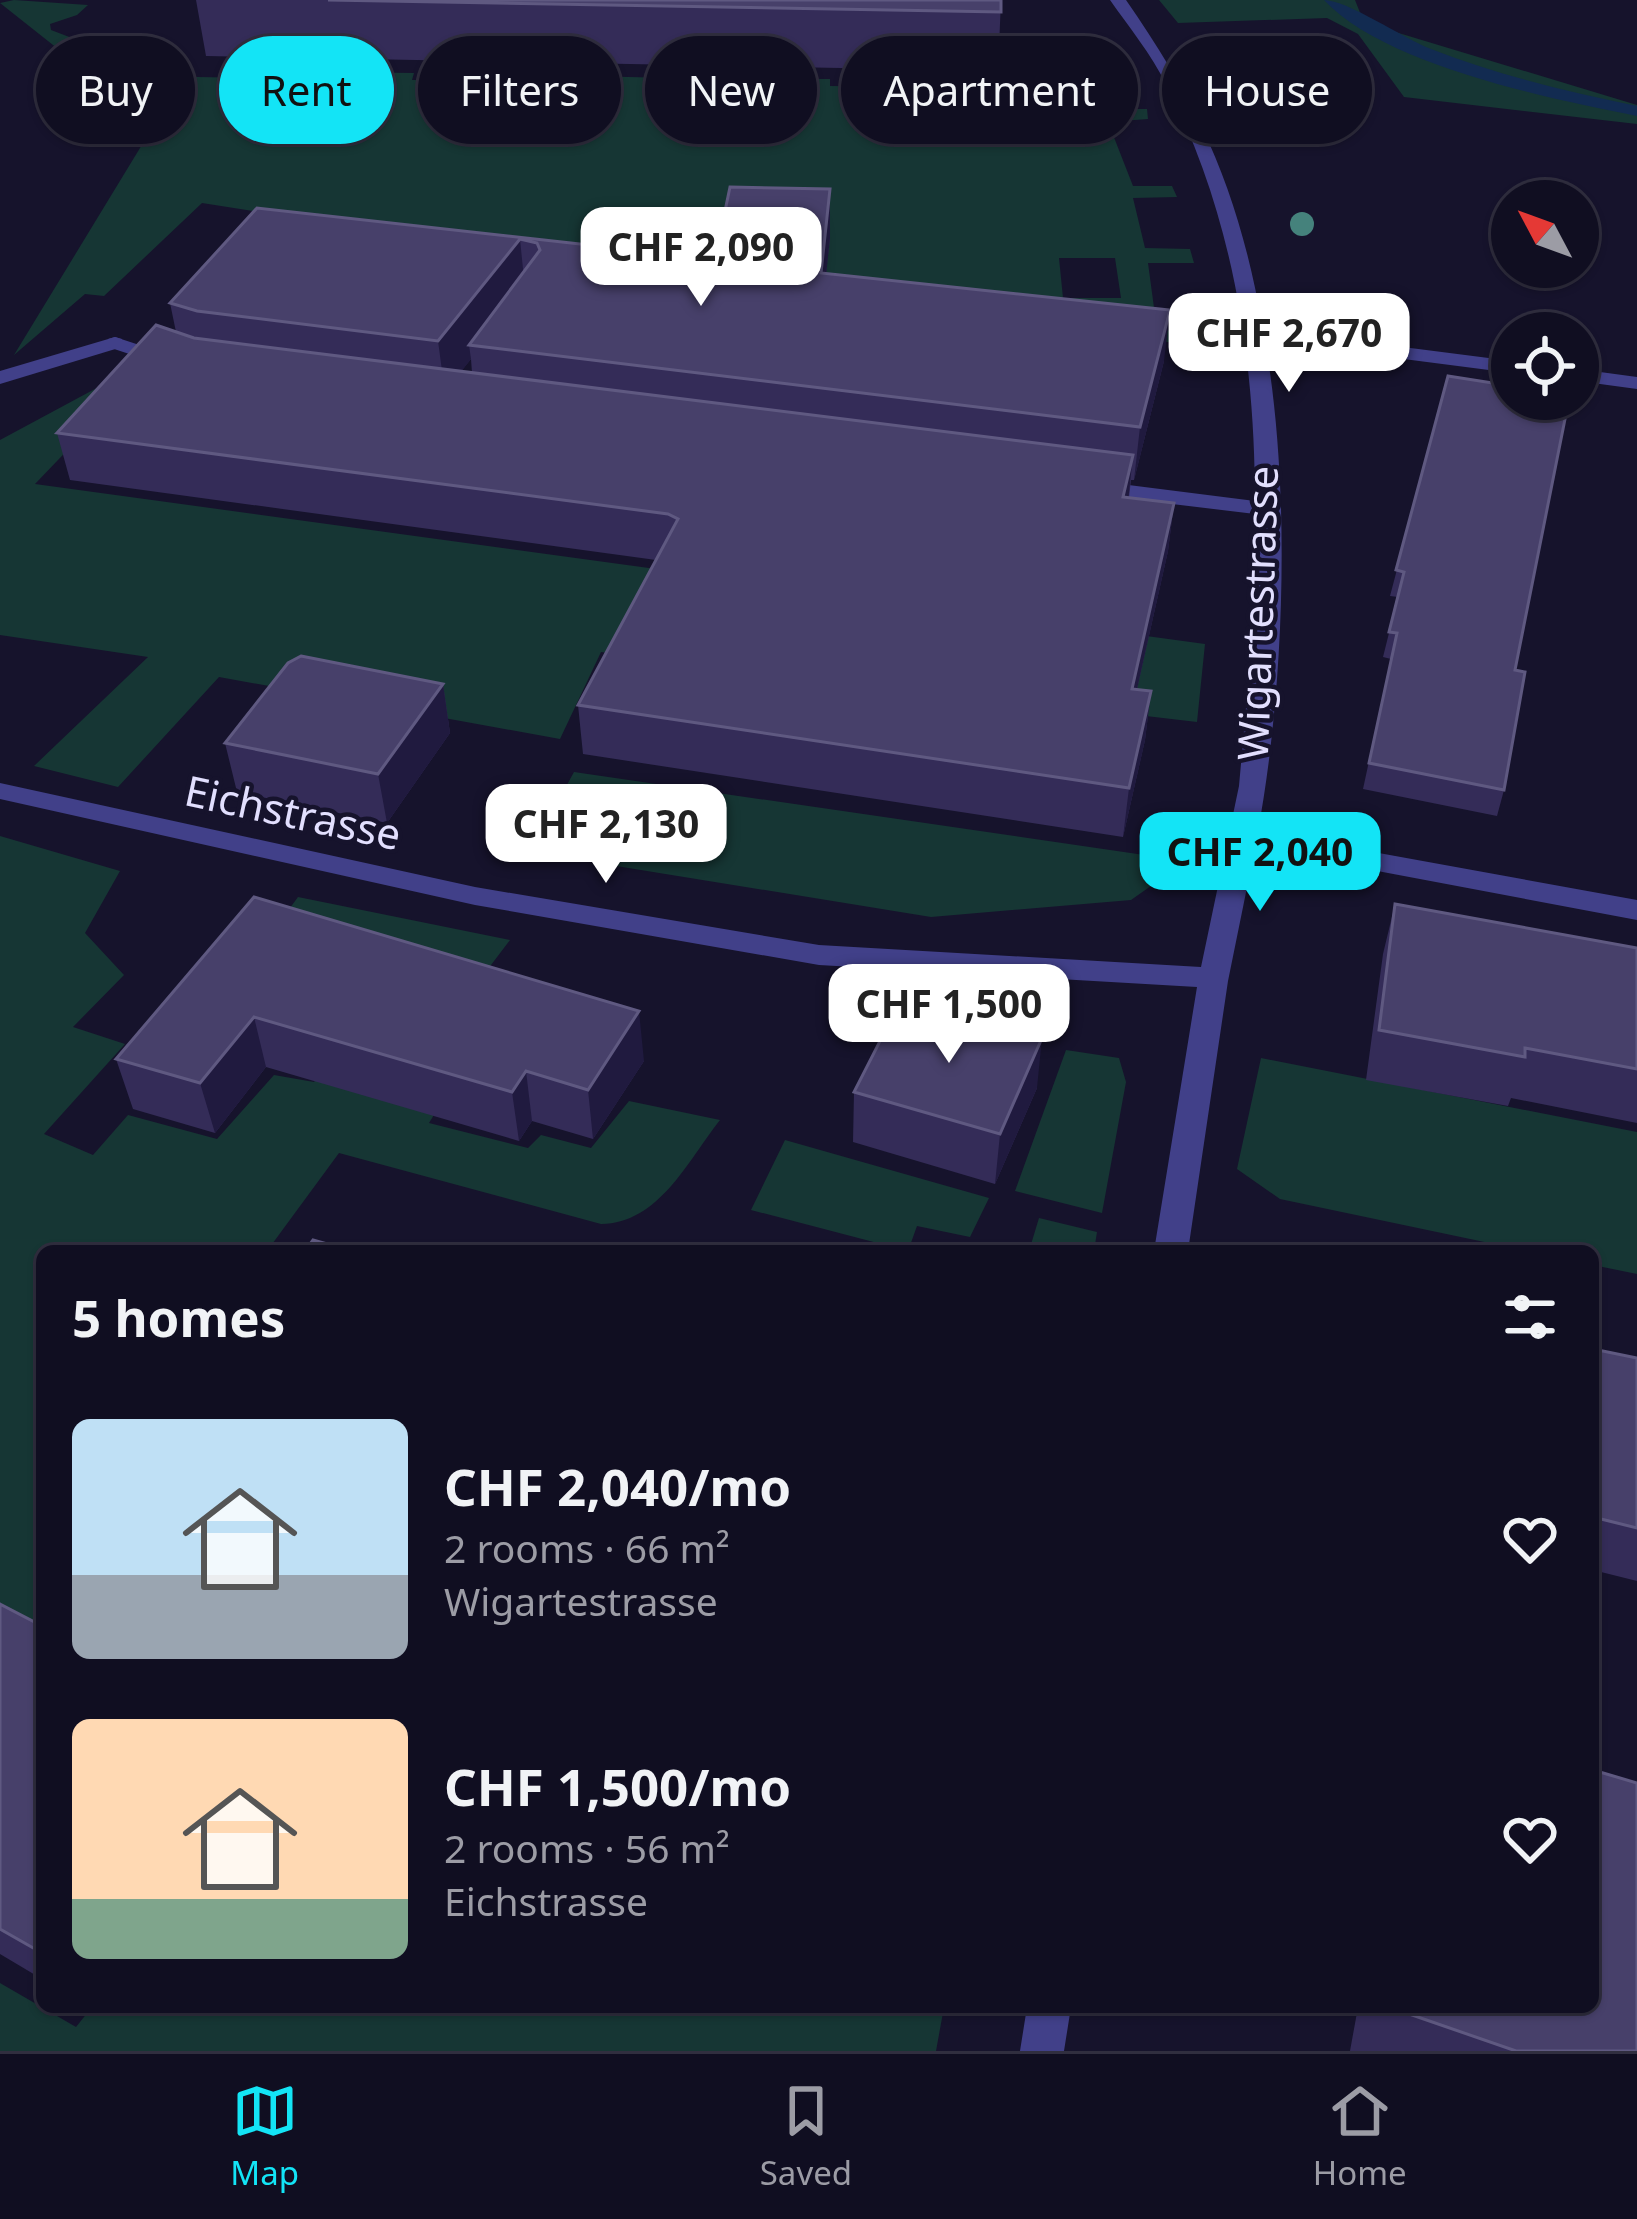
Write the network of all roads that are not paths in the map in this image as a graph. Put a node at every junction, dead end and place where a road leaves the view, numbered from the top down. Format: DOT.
graph roads {
  1 [pos="1118,0"];
  2 [pos="1256,334"];
  3 [pos="1491,364"];
  4 [pos="182,365"];
  5 [pos="0,378"];
  6 [pos="1599,378"];
  7 [pos="1637,383"];
  8 [pos="1054,483"];
  9 [pos="1268,509"];
  10 [pos="0,791"];
  11 [pos="1243,837"];
  12 [pos="1637,910"];
  13 [pos="1213,978"];
  14 [pos="1172,1245"];
  15 [pos="1048,2013"];
  16 [pos="1042,2051"];
  1 -- 2 [label="street, Wigartestrasse"];
  2 -- 3 [label="street"];
  2 -- 9 [label="street, Wigartestrasse"];
  4 -- 5 [label="street"];
  6 -- 7 [label="street"];
  8 -- 9 [label="street"];
  9 -- 11 [label="street, Wigartestrasse"];
  10 -- 13 [label="street, Eichstrasse"];
  11 -- 12 [label="street"];
  11 -- 13 [label="street, Wigartestrasse"];
  13 -- 14 [label="street, Wigartestrasse"];
  15 -- 16 [label="street"];
}
